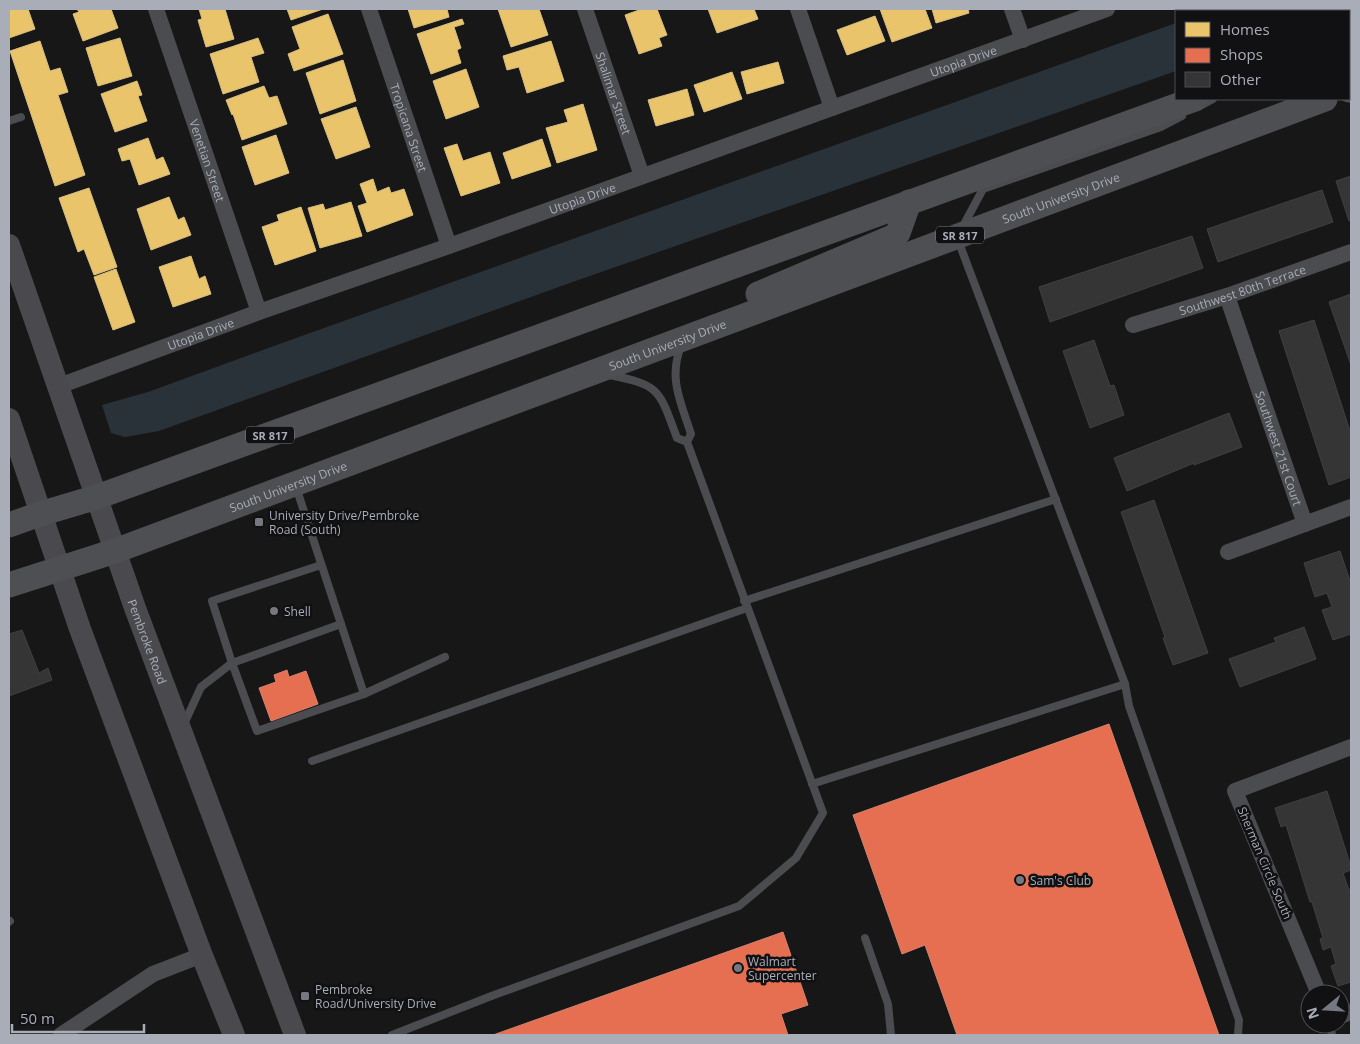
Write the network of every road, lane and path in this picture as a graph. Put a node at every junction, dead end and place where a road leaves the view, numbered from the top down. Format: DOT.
graph roads {
  1 [pos="156,9"];
  2 [pos="369,9"];
  3 [pos="585,9"];
  4 [pos="798,9"];
  5 [pos="1012,9"];
  6 [pos="1107,9"];
  7 [pos="1023,40"];
  8 [pos="1192,100"];
  9 [pos="1211,100"];
  10 [pos="1322,100"];
  11 [pos="832,108"];
  12 [pos="21,117"];
  13 [pos="9,121"];
  14 [pos="642,176"];
  15 [pos="909,202"];
  16 [pos="957,236"];
  17 [pos="9,245"];
  18 [pos="450,246"];
  19 [pos="1351,252"];
  20 [pos="1227,296"];
  21 [pos="259,312"];
  22 [pos="1133,325"];
  23 [pos="684,339"];
  24 [pos="651,351"];
  25 [pos="596,372"];
  26 [pos="59,386"];
  27 [pos="9,419"];
  28 [pos="687,442"];
  29 [pos="295,484"];
  30 [pos="97,497"];
  31 [pos="1056,499"];
  32 [pos="1351,507"];
  33 [pos="40,514"];
  34 [pos="1305,524"];
  35 [pos="9,526"];
  36 [pos="115,551"];
  37 [pos="1228,552"];
  38 [pos="321,565"];
  39 [pos="58,568"];
  40 [pos="9,585"];
  41 [pos="745,604"];
  42 [pos="341,624"];
  43 [pos="446,657"];
  44 [pos="232,663"];
  45 [pos="1125,684"];
  46 [pos="364,694"];
  47 [pos="181,731"];
  48 [pos="1351,747"];
  49 [pos="312,761"];
  50 [pos="812,784"];
  51 [pos="865,938"];
  52 [pos="202,955"];
  53 [pos="1315,984"];
  54 [pos="61,1035"];
  55 [pos="234,1035"];
  56 [pos="295,1035"];
  57 [pos="392,1035"];
  58 [pos="891,1035"];
  59 [pos="1238,1035"];
  1 -- 21 [label="street, Venetian Street"];
  2 -- 18 [label="street, Tropicana Street"];
  3 -- 14 [label="street, Shalimar Street"];
  4 -- 11 [label="street"];
  5 -- 7 [label="street"];
  6 -- 7 [label="street, Utopia Drive"];
  7 -- 11 [label="street, Utopia Drive"];
  8 -- 15 [label="main road, SR 817"];
  9 -- 16 [label="lane"];
  10 -- 16 [label="main road, South University Drive / SR 817"];
  11 -- 14 [label="street, Utopia Drive"];
  12 -- 13 [label="lane"];
  14 -- 18 [label="street, Utopia Drive"];
  15 -- 24 [label="main road"];
  15 -- 30 [label="main road, SR 817"];
  16 -- 23 [label="main road, South University Drive / SR 817"];
  16 -- 31 [label="lane"];
  17 -- 26 [label="main road, Pembroke Road"];
  18 -- 21 [label="street, Utopia Drive"];
  19 -- 20 [label="street, Southwest 80th Terrace"];
  20 -- 22 [label="street, Southwest 80th Terrace"];
  20 -- 34 [label="street, Southwest 21st Court"];
  21 -- 26 [label="street, Utopia Drive"];
  23 -- 24 [label="main road, South University Drive / SR 817"];
  23 -- 28 [label="lane"];
  24 -- 25 [label="main road, South University Drive / SR 817"];
  25 -- 28 [label="lane"];
  25 -- 29 [label="main road, South University Drive / SR 817"];
  26 -- 30 [label="main road, Pembroke Road"];
  27 -- 33 [label="main road"];
  28 -- 41 [label="lane"];
  29 -- 36 [label="main road, South University Drive / SR 817"];
  29 -- 38 [label="lane"];
  30 -- 33 [label="main road, SR 817"];
  30 -- 36 [label="main road, Pembroke Road"];
  31 -- 41 [label="lane"];
  31 -- 45 [label="lane"];
  32 -- 34 [label="street"];
  33 -- 35 [label="main road, SR 817"];
  33 -- 39 [label="main road"];
  34 -- 37 [label="street"];
  36 -- 39 [label="main road, South University Drive / SR 817"];
  36 -- 47 [label="main road, Pembroke Road"];
  38 -- 42 [label="lane"];
  38 -- 44 [label="lane"];
  39 -- 40 [label="main road, South University Drive / SR 817"];
  39 -- 52 [label="main road"];
  41 -- 49 [label="lane"];
  41 -- 50 [label="lane"];
  42 -- 44 [label="lane"];
  42 -- 46 [label="lane"];
  43 -- 46 [label="lane"];
  44 -- 46 [label="lane"];
  44 -- 47 [label="lane"];
  45 -- 50 [label="lane"];
  45 -- 59 [label="lane"];
  47 -- 56 [label="main road, Pembroke Road"];
  48 -- 53 [label="street, Sherman Circle South"];
  50 -- 57 [label="lane"];
  51 -- 58 [label="lane"];
  52 -- 54 [label="street"];
  52 -- 55 [label="main road"];
}
